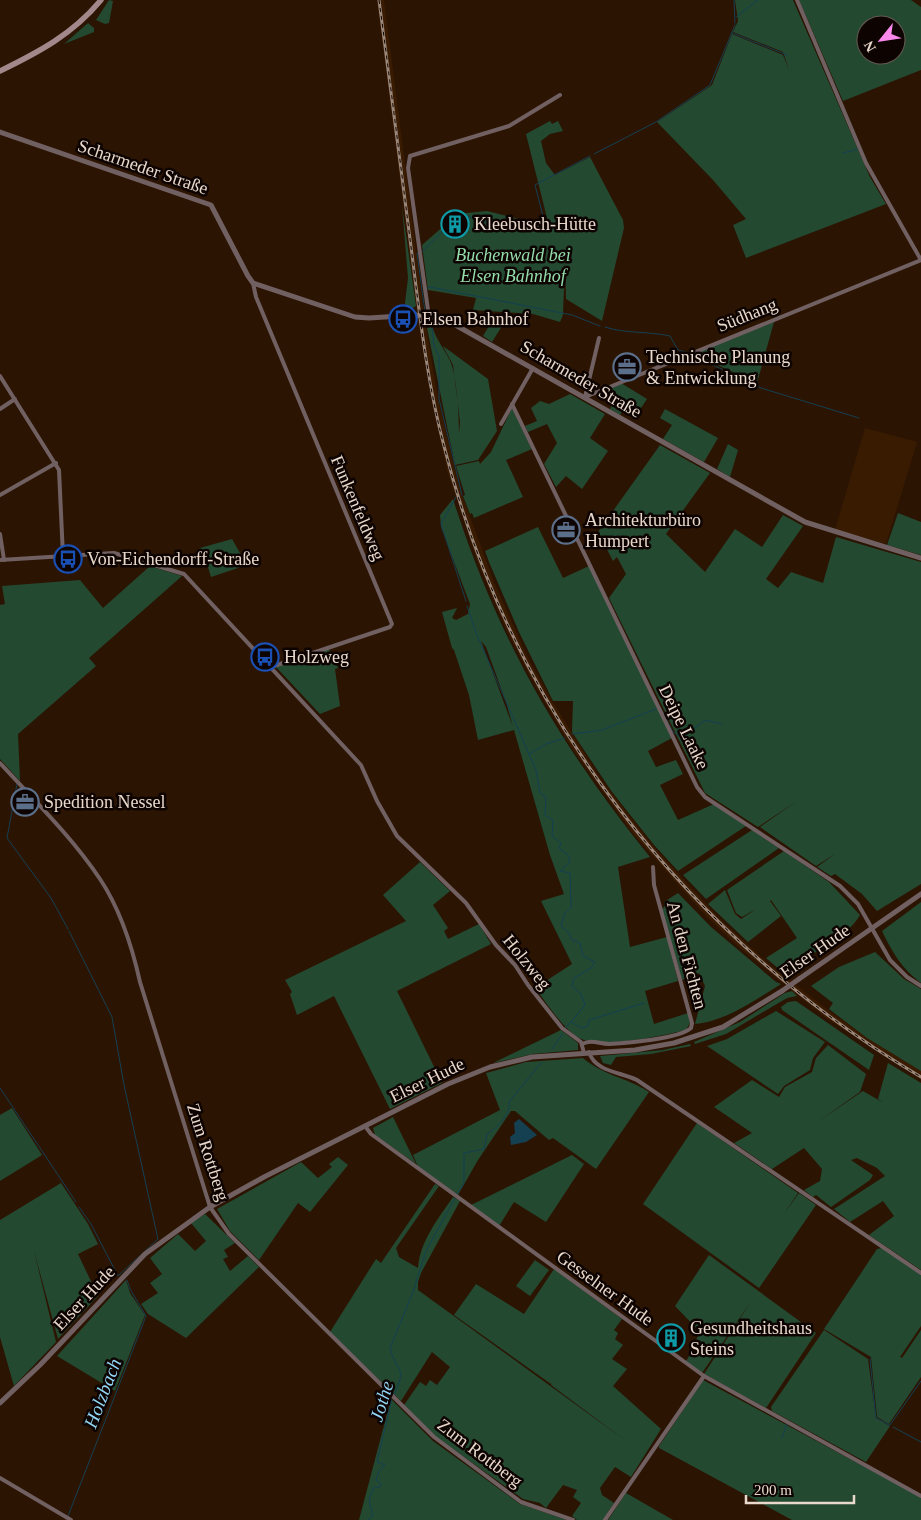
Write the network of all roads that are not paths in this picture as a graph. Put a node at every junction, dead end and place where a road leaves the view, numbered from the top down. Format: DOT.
graph roads {
  1 [pos="101,0"];
  2 [pos="797,0"];
  3 [pos="0,71"];
  4 [pos="560,95"];
  5 [pos="0,132"];
  6 [pos="921,260"];
  7 [pos="253,282"];
  8 [pos="429,317"];
  9 [pos="599,338"];
  10 [pos="533,368"];
  11 [pos="0,376"];
  12 [pos="585,397"];
  13 [pos="15,400"];
  14 [pos="512,404"];
  15 [pos="0,409"];
  16 [pos="501,424"];
  17 [pos="56,463"];
  18 [pos="0,495"];
  19 [pos="0,534"];
  20 [pos="63,556"];
  21 [pos="921,558"];
  22 [pos="2,560"];
  23 [pos="271,667"];
  24 [pos="0,763"];
  25 [pos="652,867"];
  26 [pos="921,894"];
  27 [pos="871,929"];
  28 [pos="921,986"];
  29 [pos="582,1044"];
  30 [pos="587,1052"];
  31 [pos="365,1126"];
  32 [pos="210,1207"];
  33 [pos="921,1273"];
  34 [pos="704,1376"];
  35 [pos="0,1403"];
  36 [pos="0,1478"];
  37 [pos="921,1496"];
  38 [pos="71,1520"];
  39 [pos="572,1520"];
  40 [pos="605,1520"];
  1 -- 3 [label="main road"];
  2 -- 6 [label="street, Südhang"];
  4 -- 8 [label="street"];
  5 -- 7 [label="street, Scharmeder Straße"];
  6 -- 12 [label="street, Südhang"];
  7 -- 8 [label="street, Scharmeder Straße"];
  7 -- 23 [label="street, Funkenfeldweg"];
  8 -- 10 [label="street, Scharmeder Straße"];
  9 -- 12 [label="street"];
  10 -- 12 [label="street, Scharmeder Straße"];
  10 -- 14 [label="street"];
  11 -- 13 [label="street"];
  12 -- 21 [label="street, Scharmeder Straße"];
  13 -- 15 [label="street"];
  13 -- 17 [label="street"];
  14 -- 16 [label="street"];
  14 -- 27 [label="street, Deipe Laake"];
  17 -- 18 [label="street"];
  17 -- 20 [label="street"];
  19 -- 22 [label="street"];
  20 -- 22 [label="street, Holzweg"];
  20 -- 23 [label="street, Holzweg"];
  23 -- 29 [label="street, Holzweg"];
  24 -- 32 [label="street, Zum Rottberg"];
  25 -- 29 [label="street, An den Fichten"];
  26 -- 27 [label="street, Elser Hude"];
  27 -- 28 [label="street, Deipe Laake"];
  27 -- 30 [label="street, Elser Hude, bridge"];
  29 -- 30 [label="street"];
  30 -- 31 [label="street, Elser Hude"];
  30 -- 33 [label="street"];
  31 -- 32 [label="street, Elser Hude"];
  31 -- 34 [label="street, Gesselner Hude"];
  32 -- 35 [label="street, Elser Hude"];
  32 -- 39 [label="street, Zum Rottberg"];
  34 -- 37 [label="street, Gesselner Hude"];
  34 -- 40 [label="street"];
  36 -- 38 [label="street"];
}
